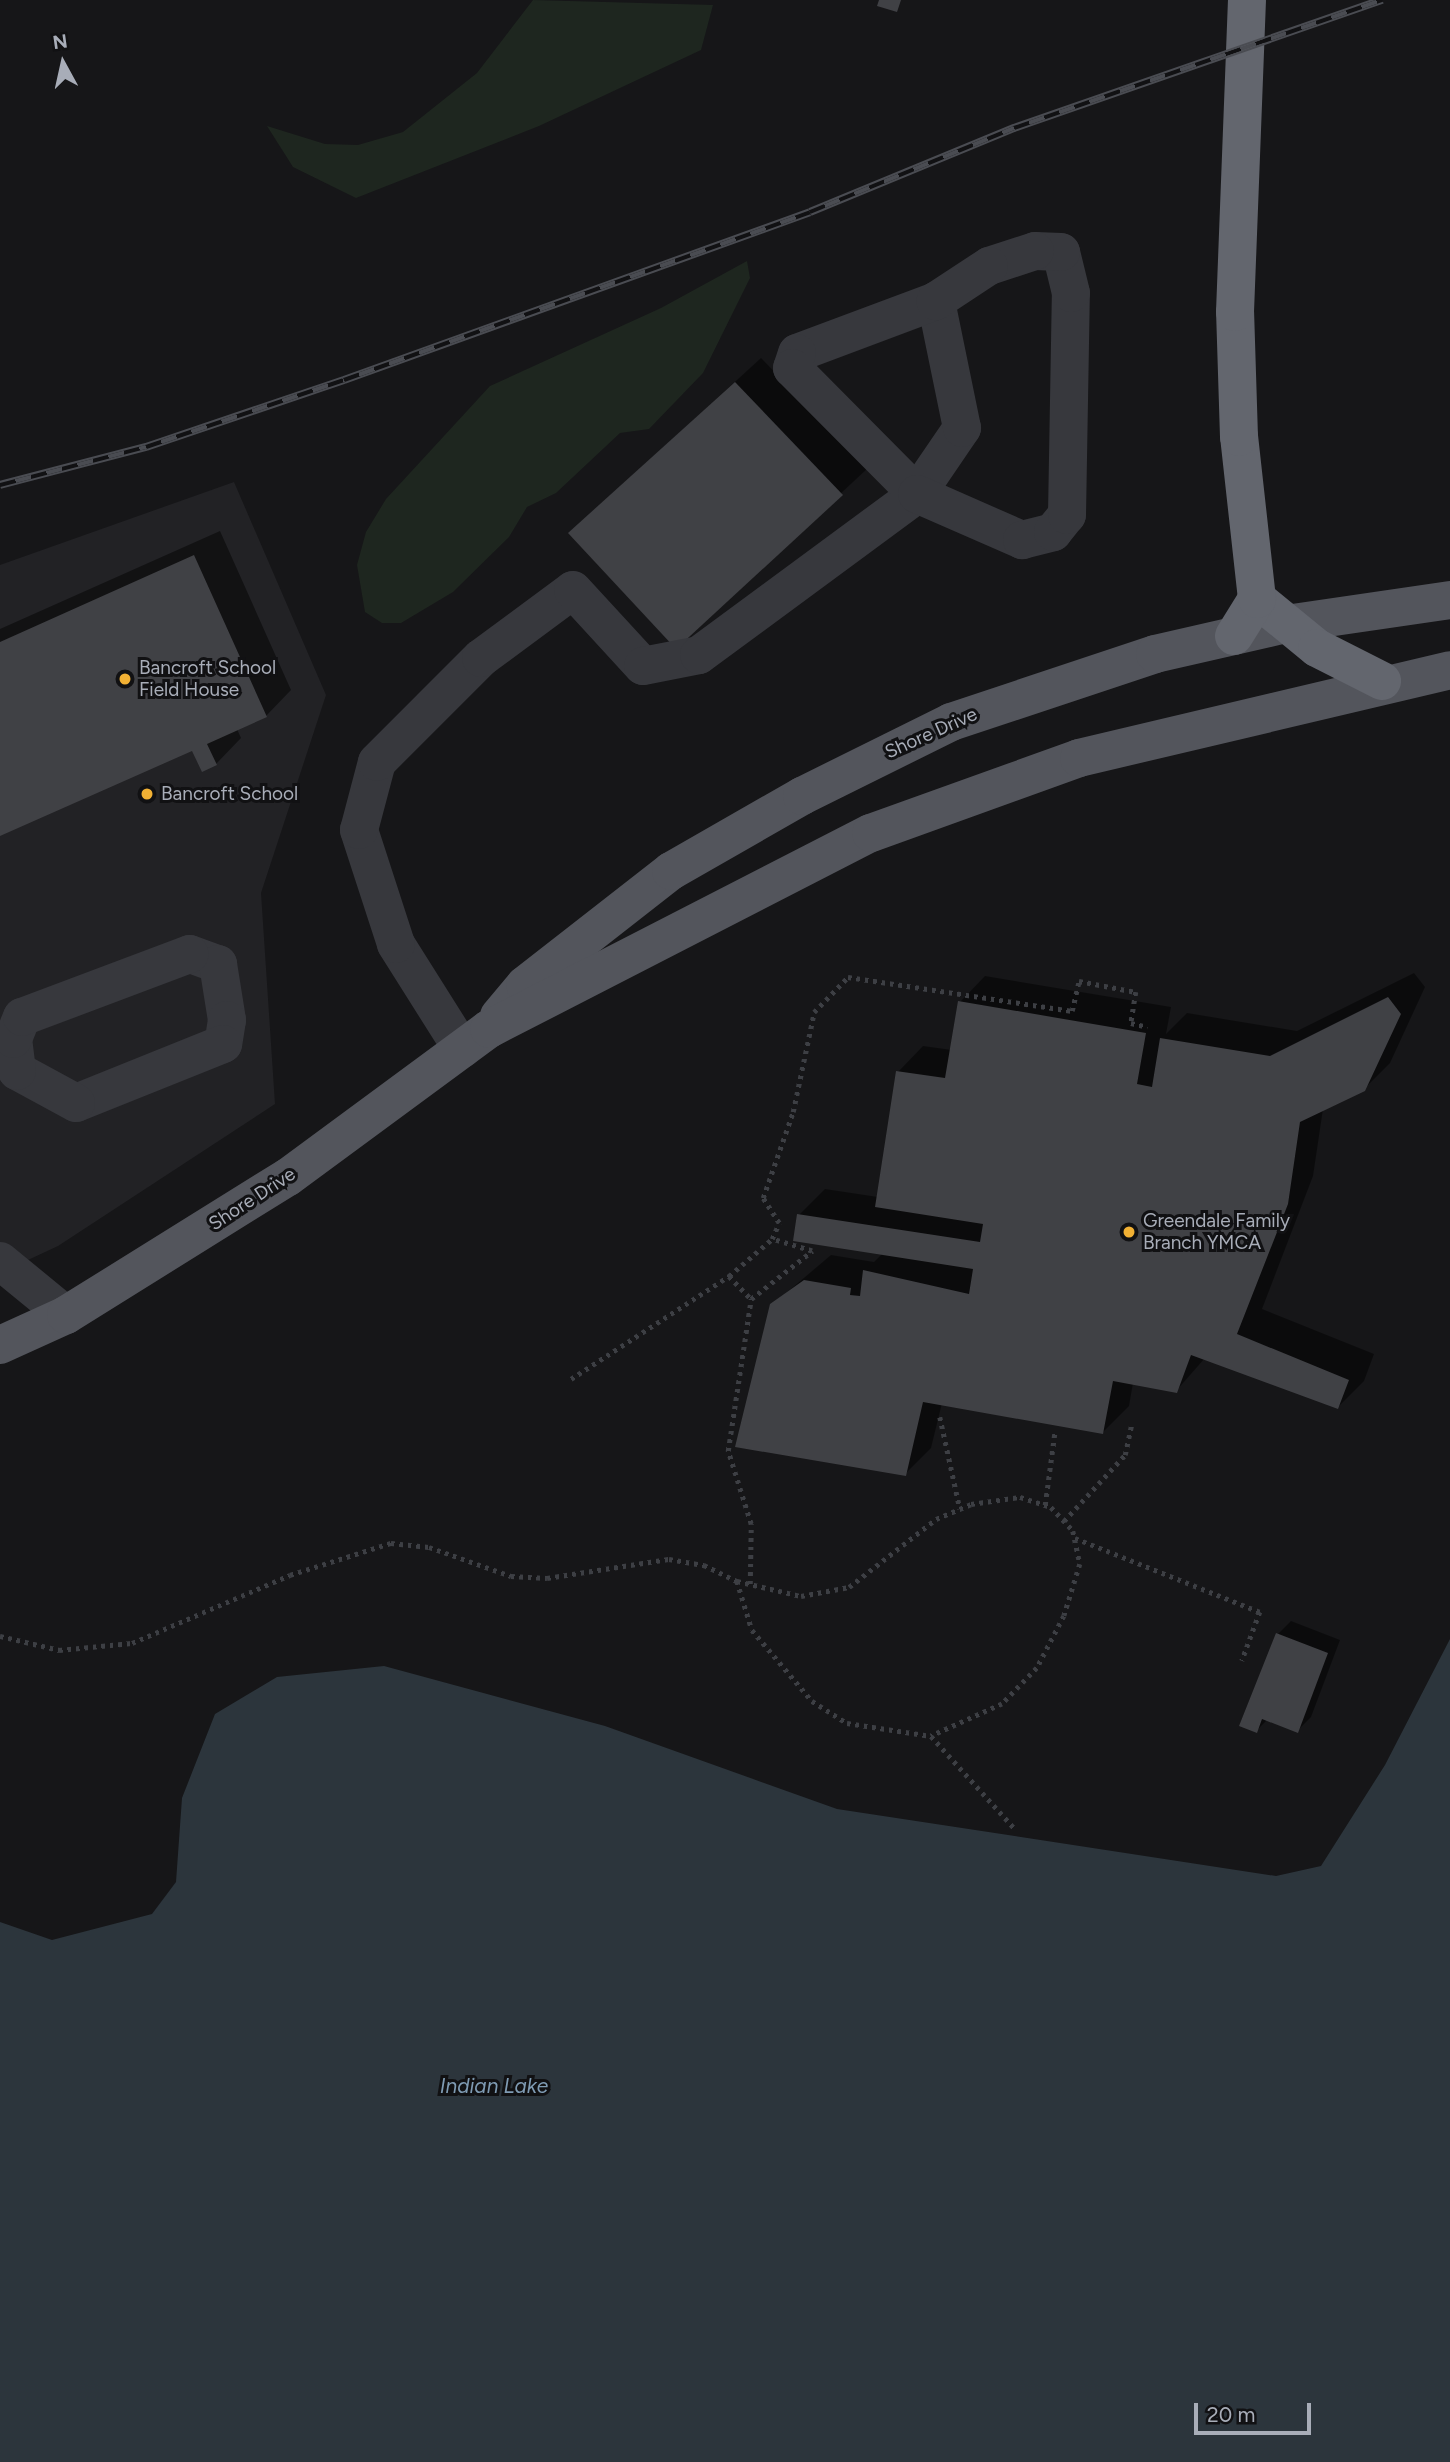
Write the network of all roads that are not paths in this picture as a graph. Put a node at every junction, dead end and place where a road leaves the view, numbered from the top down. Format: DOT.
graph roads {
  1 [pos="1247,0"];
  2 [pos="936,301"];
  3 [pos="917,494"];
  4 [pos="1256,599"];
  5 [pos="1450,600"];
  6 [pos="1286,624"];
  7 [pos="1234,636"];
  8 [pos="1450,670"];
  9 [pos="1382,681"];
  10 [pos="475,1039"];
  11 [pos="9,1075"];
  12 [pos="0,1261"];
  13 [pos="66,1315"];
  14 [pos="0,1345"];
  1 -- 4 [label="highway"];
  2 -- 3 [label="lane"];
  2 -- 3 [label="lane"];
  2 -- 3 [label="lane"];
  3 -- 10 [label="lane"];
  4 -- 6 [label="highway"];
  4 -- 7 [label="highway"];
  5 -- 6 [label="main road, Shore Drive"];
  6 -- 7 [label="main road, Shore Drive"];
  6 -- 9 [label="highway"];
  7 -- 10 [label="main road, Shore Drive"];
  8 -- 9 [label="main road, Shore Drive"];
  9 -- 10 [label="main road, Shore Drive"];
  10 -- 13 [label="main road, Shore Drive"];
  11 -- 11 [label="lane"];
  12 -- 13 [label="lane"];
  13 -- 14 [label="main road, Shore Drive"];
}
